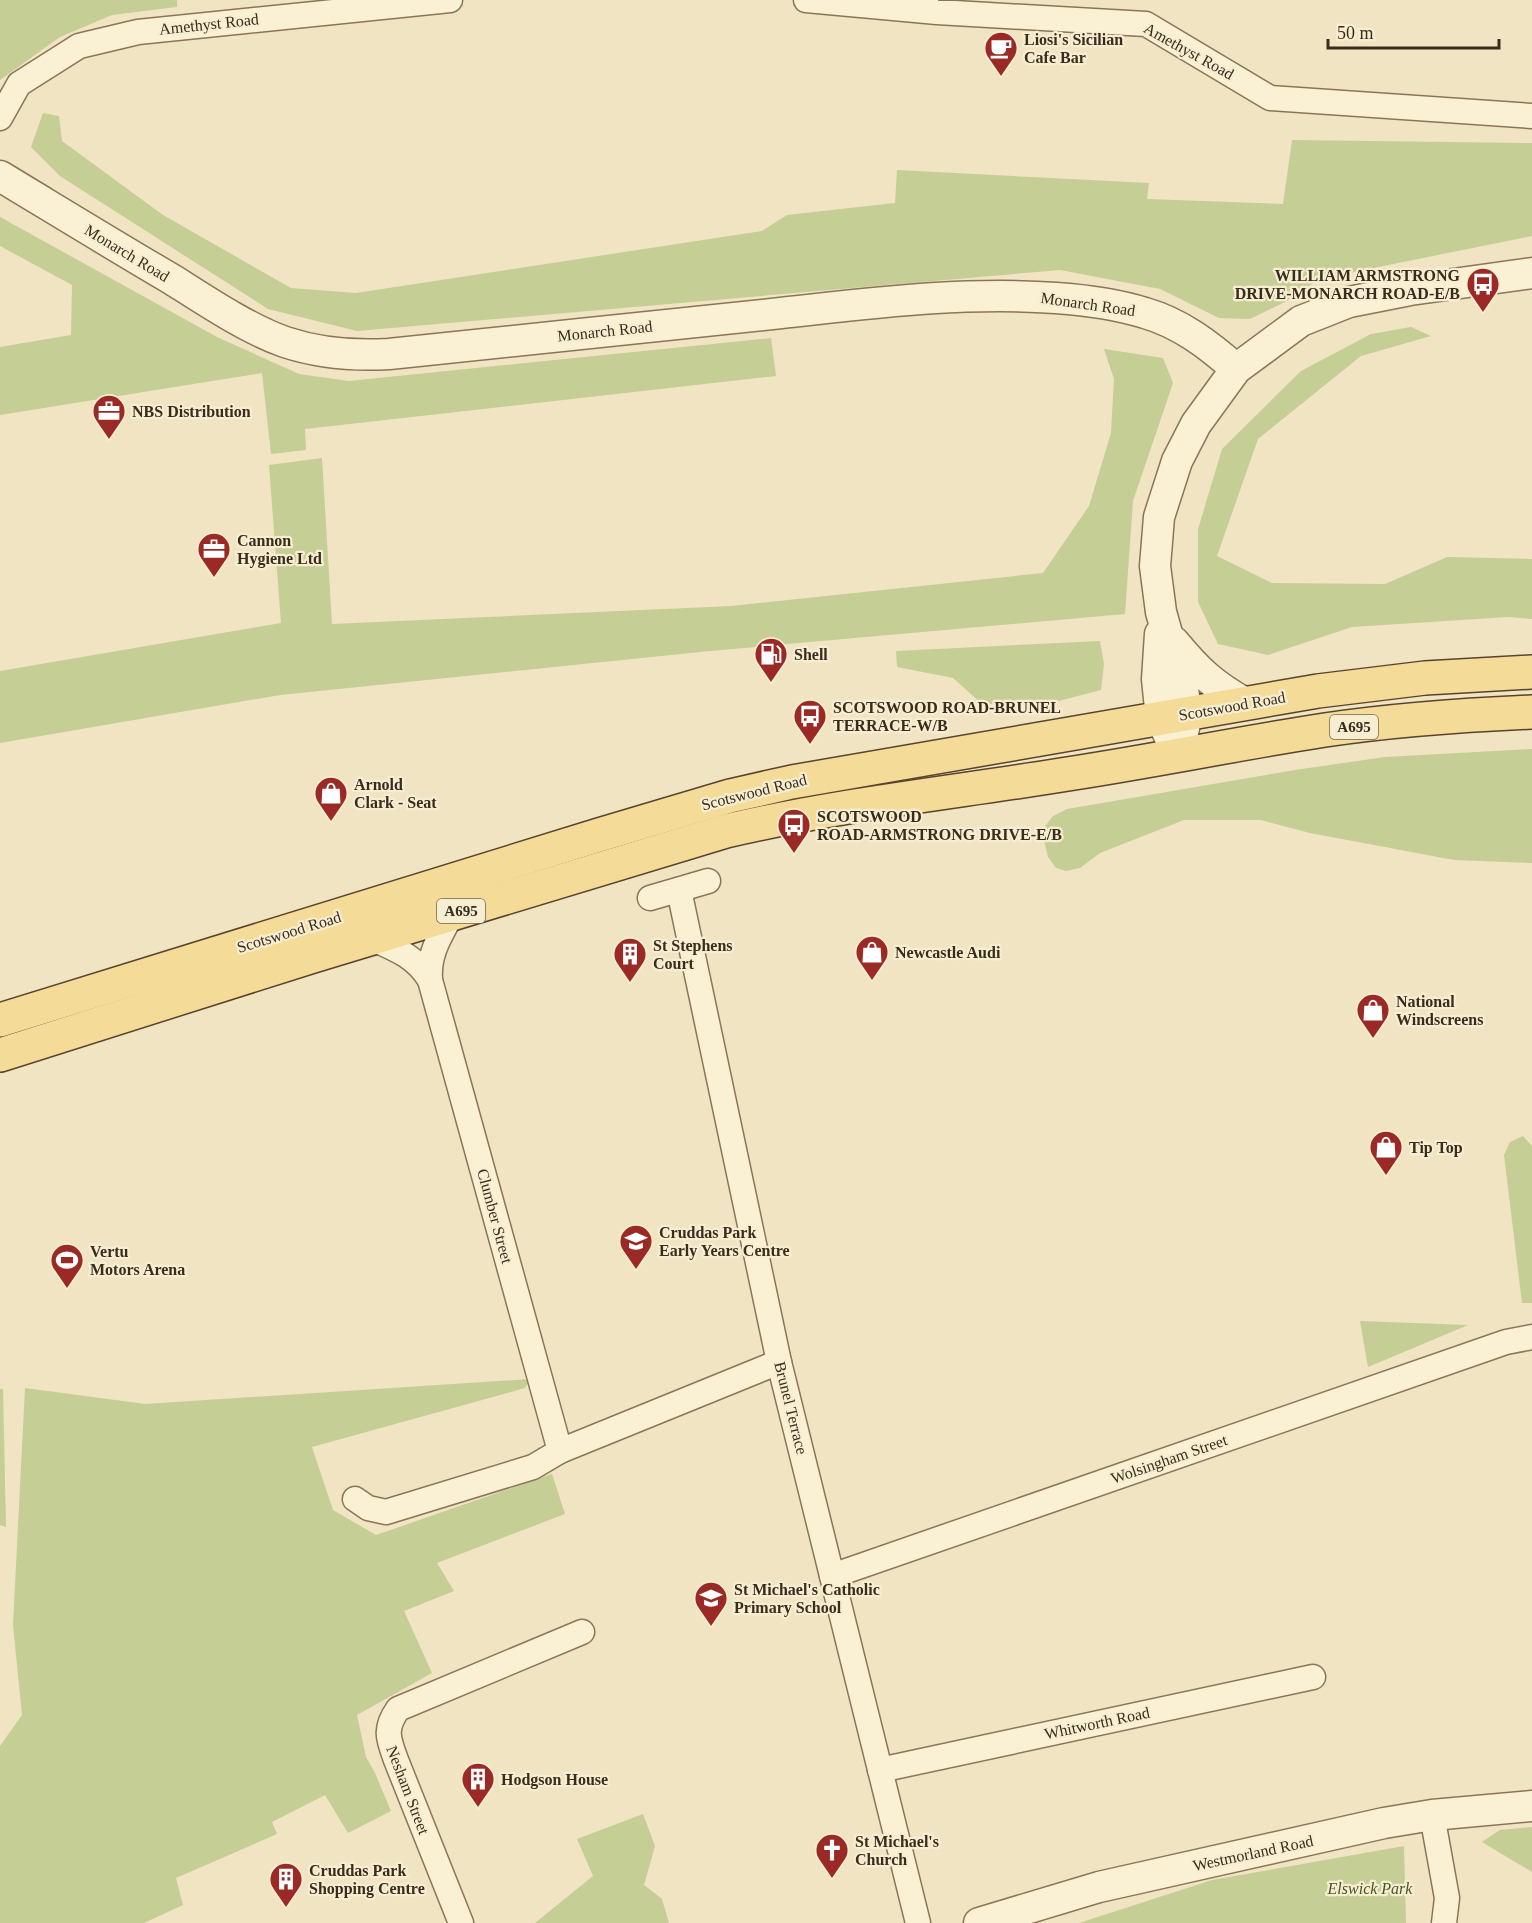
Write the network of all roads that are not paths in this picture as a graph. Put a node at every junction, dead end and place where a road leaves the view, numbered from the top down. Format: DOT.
graph roads {
  1 [pos="450,0"];
  2 [pos="806,0"];
  3 [pos="1532,116"];
  4 [pos="0,118"];
  5 [pos="0,176"];
  6 [pos="1532,273"];
  7 [pos="1236,369"];
  8 [pos="1165,623"];
  9 [pos="1532,672"];
  10 [pos="1245,703"];
  11 [pos="1532,712"];
  12 [pos="1174,716"];
  13 [pos="1178,756"];
  14 [pos="708,881"];
  15 [pos="679,890"];
  16 [pos="650,898"];
  17 [pos="452,914"];
  18 [pos="373,939"];
  19 [pos="430,980"];
  20 [pos="0,1020"];
  21 [pos="0,1055"];
  22 [pos="1532,1337"];
  23 [pos="779,1362"];
  24 [pos="560,1452"];
  25 [pos="355,1499"];
  26 [pos="832,1576"];
  27 [pos="582,1632"];
  28 [pos="1313,1677"];
  29 [pos="880,1770"];
  30 [pos="1532,1806"];
  31 [pos="1432,1815"];
  32 [pos="461,1923"];
  33 [pos="918,1923"];
  34 [pos="979,1923"];
  35 [pos="1444,1923"];
  1 -- 4 [label="street, Amethyst Road"];
  2 -- 3 [label="street, Amethyst Road"];
  5 -- 7 [label="street, Monarch Road"];
  6 -- 7 [label="street"];
  7 -- 8 [label="street"];
  8 -- 10 [label="street"];
  8 -- 12 [label="street"];
  9 -- 10 [label="main road, Scotswood Road / A695"];
  10 -- 12 [label="main road, Scotswood Road / A695"];
  11 -- 13 [label="main road, Scotswood Road / A695"];
  12 -- 13 [label="street"];
  12 -- 20 [label="main road, Scotswood Road / A695"];
  13 -- 17 [label="main road, Scotswood Road / A695"];
  14 -- 15 [label="street"];
  15 -- 16 [label="street"];
  15 -- 23 [label="street, Brunel Terrace"];
  17 -- 18 [label="main road, Scotswood Road / A695"];
  17 -- 19 [label="street, Clumber Street"];
  18 -- 19 [label="street, Clumber Street"];
  18 -- 21 [label="main road, Scotswood Road / A695"];
  19 -- 24 [label="street, Clumber Street"];
  22 -- 26 [label="street, Wolsingham Street"];
  23 -- 24 [label="street"];
  23 -- 26 [label="street, Brunel Terrace"];
  24 -- 25 [label="street"];
  26 -- 29 [label="street, Brunel Terrace"];
  27 -- 32 [label="street, Nesham Street"];
  28 -- 29 [label="street, Whitworth Road"];
  29 -- 33 [label="street, Brunel Terrace"];
  30 -- 31 [label="street, Westmorland Road"];
  31 -- 34 [label="street, Westmorland Road"];
  31 -- 35 [label="street"];
}
